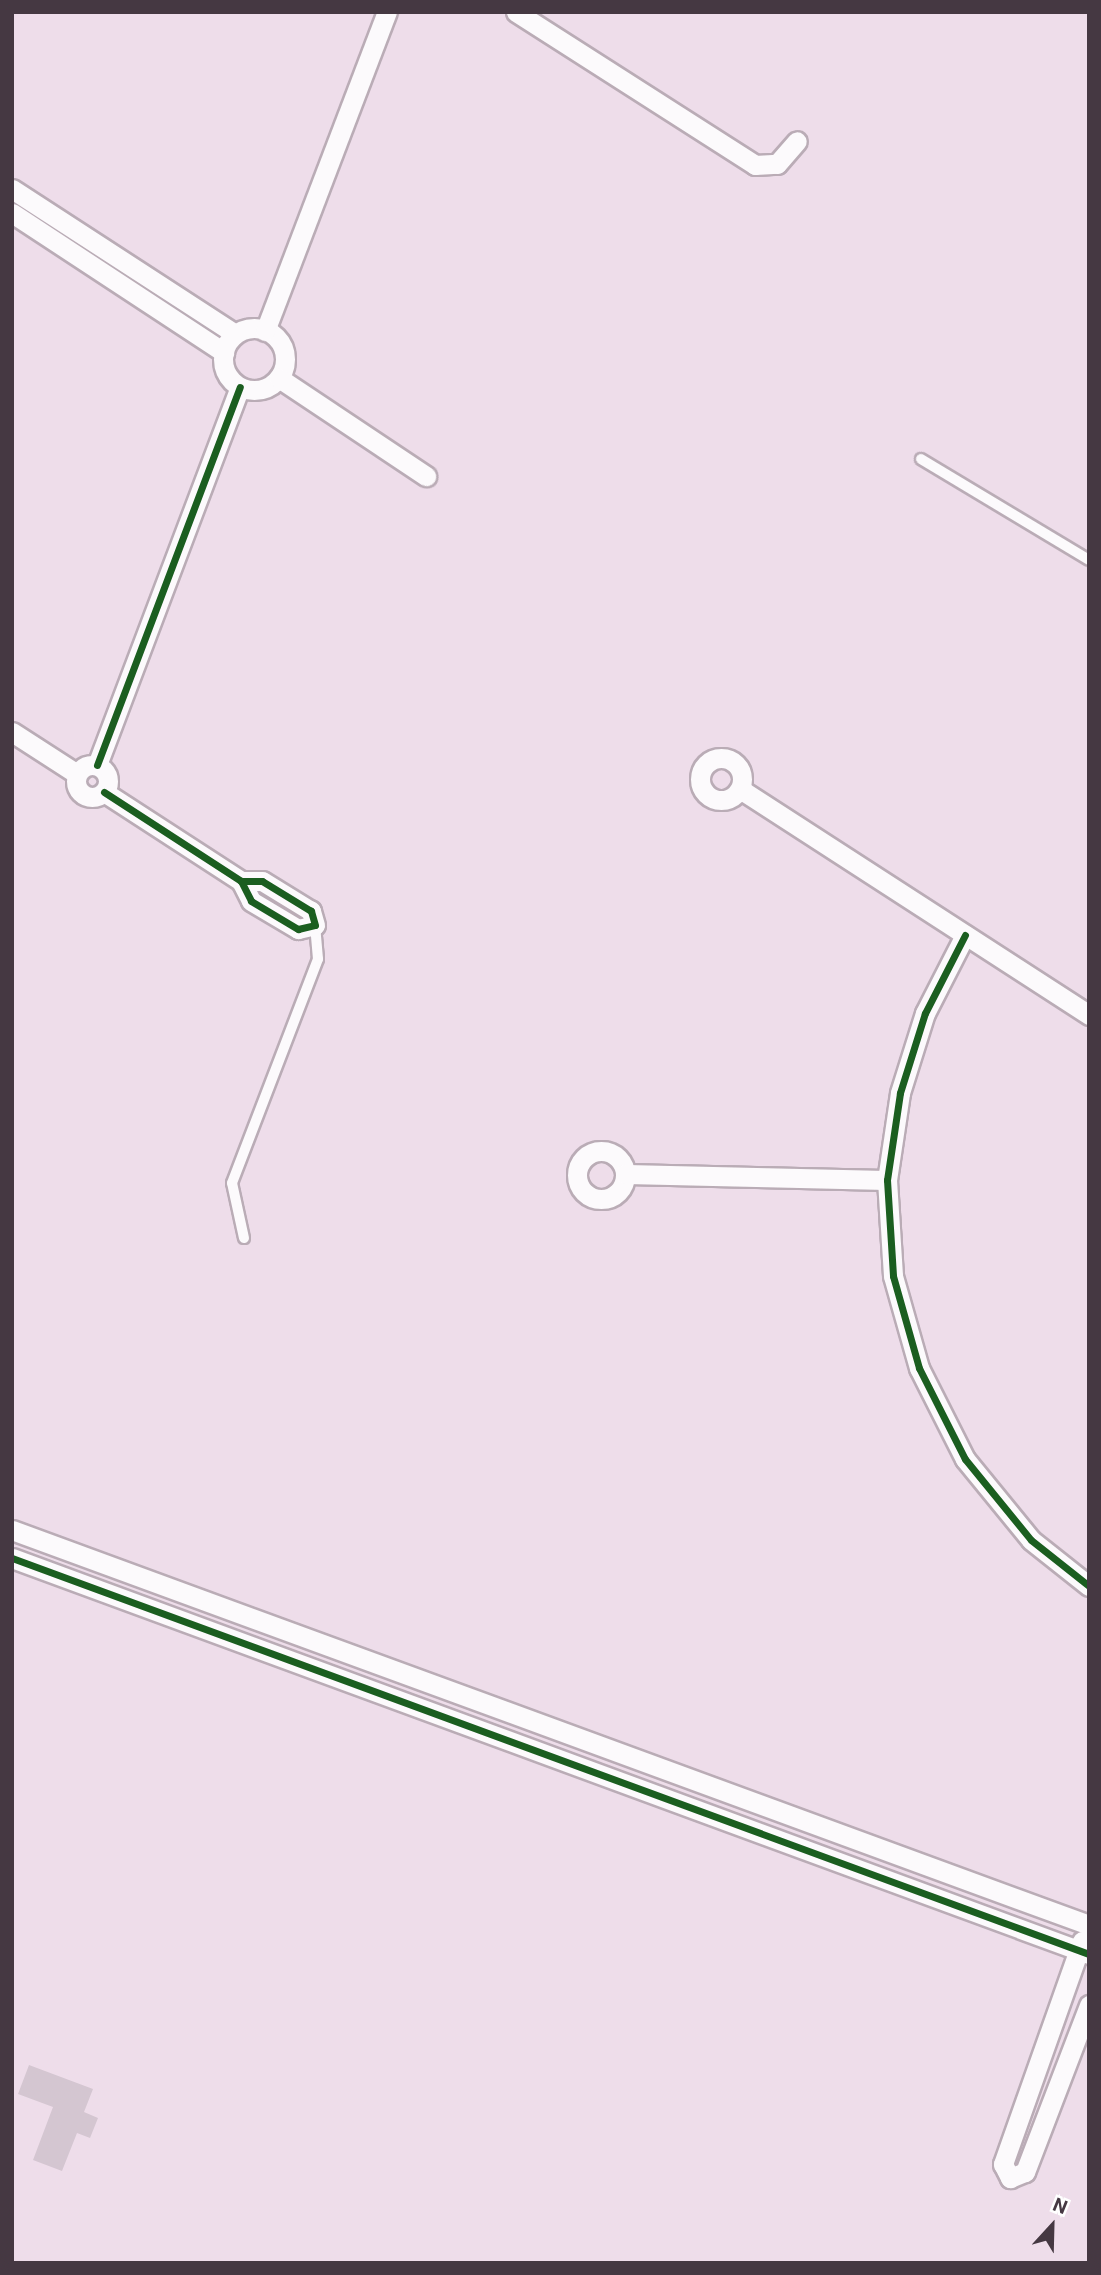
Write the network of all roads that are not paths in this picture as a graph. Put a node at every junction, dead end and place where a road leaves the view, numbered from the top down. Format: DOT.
graph roads {
  1 [pos="387,12"];
  2 [pos="516,12"];
  3 [pos="797,141"];
  4 [pos="12,189"];
  5 [pos="12,213"];
  6 [pos="265,331"];
  7 [pos="235,334"];
  8 [pos="224,352"];
  9 [pos="279,378"];
  10 [pos="240,387"];
  11 [pos="921,459"];
  12 [pos="426,475"];
  13 [pos="1089,560"];
  14 [pos="12,732"];
  15 [pos="97,765"];
  16 [pos="77,774"];
  17 [pos="740,789"];
  18 [pos="104,792"];
  19 [pos="315,925"];
  20 [pos="965,935"];
  21 [pos="1089,1015"];
  22 [pos="625,1174"];
  23 [pos="887,1180"];
  24 [pos="244,1238"];
  25 [pos="12,1530"];
  26 [pos="12,1558"];
  27 [pos="1089,1586"];
  28 [pos="1088,1924"];
  29 [pos="1084,1952"];
  30 [pos="1089,2005"];
  1 -- 6 [label="street"];
  2 -- 3 [label="street"];
  4 -- 7 [label="street"];
  5 -- 8 [label="street"];
  6 -- 7 [label="street"];
  6 -- 9 [label="street"];
  7 -- 8 [label="street"];
  8 -- 10 [label="street"];
  9 -- 10 [label="street"];
  9 -- 12 [label="street"];
  10 -- 15 [label="street"];
  11 -- 13 [label="lane"];
  14 -- 16 [label="street"];
  15 -- 16 [label="street"];
  15 -- 18 [label="street"];
  16 -- 18 [label="street"];
  17 -- 20 [label="street"];
  18 -- 19 [label="street"];
  19 -- 24 [label="lane"];
  20 -- 21 [label="street"];
  20 -- 23 [label="street"];
  22 -- 23 [label="street"];
  23 -- 27 [label="street"];
  25 -- 28 [label="street"];
  26 -- 29 [label="street"];
  28 -- 29 [label="street"];
  29 -- 30 [label="street"];
}
